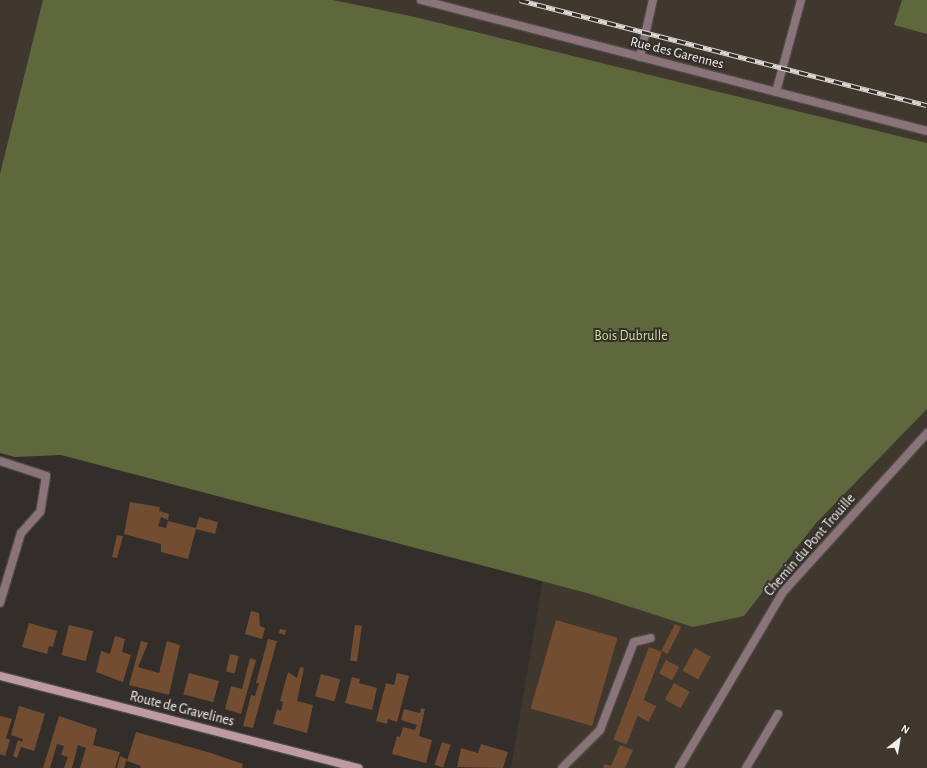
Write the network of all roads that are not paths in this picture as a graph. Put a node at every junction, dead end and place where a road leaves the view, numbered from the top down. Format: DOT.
graph roads {
  1 [pos="421,0"];
  2 [pos="653,0"];
  3 [pos="801,0"];
  4 [pos="640,57"];
  5 [pos="776,92"];
  6 [pos="927,131"];
  7 [pos="927,434"];
  8 [pos="0,461"];
  9 [pos="0,603"];
  10 [pos="651,638"];
  11 [pos="0,676"];
  12 [pos="778,714"];
  13 [pos="358,768"];
  14 [pos="562,768"];
  15 [pos="679,768"];
  16 [pos="746,768"];
  1 -- 4 [label="street, Rue des Garennes"];
  2 -- 4 [label="street"];
  3 -- 5 [label="street"];
  4 -- 5 [label="street, Rue des Garennes"];
  5 -- 6 [label="street, Rue des Garennes"];
  7 -- 15 [label="street, Chemin du Pont Trouille"];
  8 -- 9 [label="street"];
  10 -- 14 [label="street"];
  11 -- 13 [label="main road, Route de Gravelines"];
  12 -- 16 [label="street"];
}
